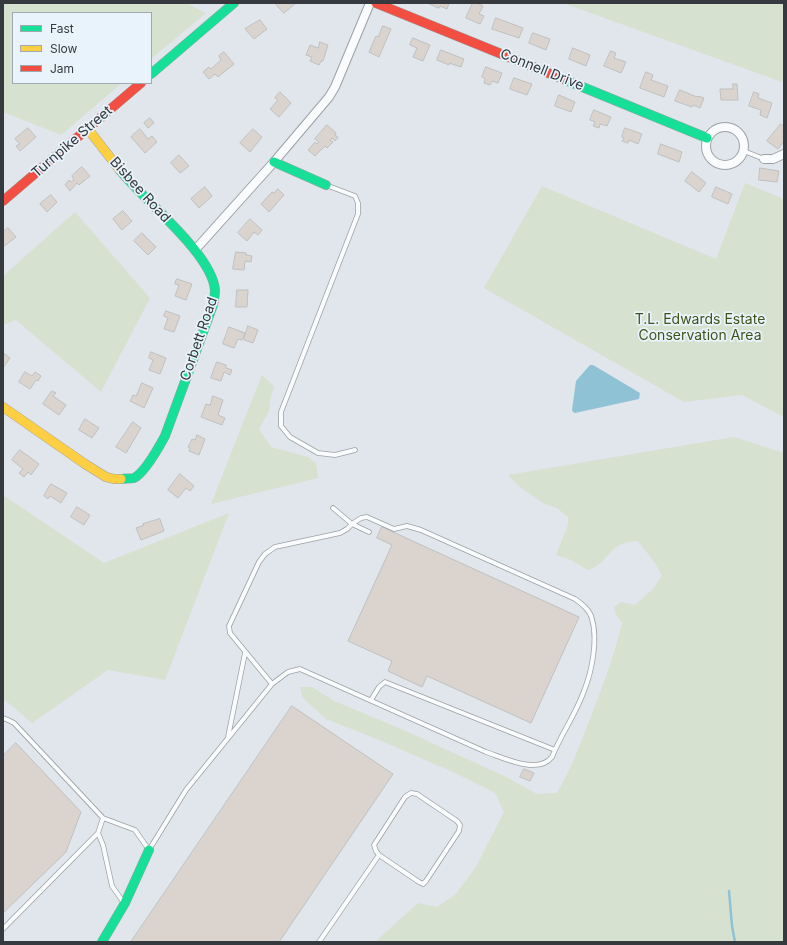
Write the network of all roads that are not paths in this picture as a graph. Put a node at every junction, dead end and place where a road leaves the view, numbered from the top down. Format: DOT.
graph roads {
  1 [pos="234,3"];
  2 [pos="370,3"];
  3 [pos="376,3"];
  4 [pos="152,73"];
  5 [pos="140,84"];
  6 [pos="88,129"];
  7 [pos="707,138"];
  8 [pos="744,151"];
  9 [pos="784,154"];
  10 [pos="764,159"];
  11 [pos="274,162"];
  12 [pos="326,185"];
  13 [pos="3,201"];
  14 [pos="195,250"];
  15 [pos="3,408"];
  16 [pos="355,450"];
  17 [pos="333,508"];
  18 [pos="352,524"];
  19 [pos="369,532"];
  20 [pos="245,653"];
  21 [pos="272,684"];
  22 [pos="371,700"];
  23 [pos="3,718"];
  24 [pos="227,739"];
  25 [pos="555,750"];
  26 [pos="103,818"];
  27 [pos="98,833"];
  28 [pos="149,850"];
  29 [pos="379,855"];
  30 [pos="125,903"];
  31 [pos="3,929"];
  32 [pos="102,942"];
  33 [pos="319,942"];
  1 -- 4 [label="street"];
  2 -- 11 [label="street"];
  3 -- 7 [label="street, Connell Drive"];
  5 -- 6 [label="street, Turnpike Street"];
  6 -- 13 [label="street, Turnpike Street"];
  6 -- 14 [label="street, Bisbee Road"];
  7 -- 8 [label="street"];
  7 -- 8 [label="street"];
  8 -- 10 [label="lane"];
  9 -- 10 [label="street"];
  11 -- 12 [label="street"];
  11 -- 14 [label="street"];
  12 -- 16 [label="lane"];
  14 -- 15 [label="street, Corbett Road"];
  17 -- 18 [label="lane"];
  18 -- 19 [label="lane"];
  18 -- 20 [label="lane"];
  18 -- 25 [label="lane"];
  20 -- 21 [label="lane"];
  20 -- 24 [label="lane"];
  21 -- 22 [label="lane"];
  21 -- 24 [label="lane"];
  22 -- 25 [label="lane"];
  22 -- 25 [label="lane"];
  23 -- 26 [label="lane"];
  24 -- 28 [label="lane"];
  26 -- 27 [label="lane"];
  26 -- 28 [label="lane"];
  27 -- 30 [label="lane"];
  27 -- 31 [label="lane"];
  28 -- 30 [label="street"];
  29 -- 29 [label="lane"];
  29 -- 33 [label="lane"];
  30 -- 32 [label="street"];
}
